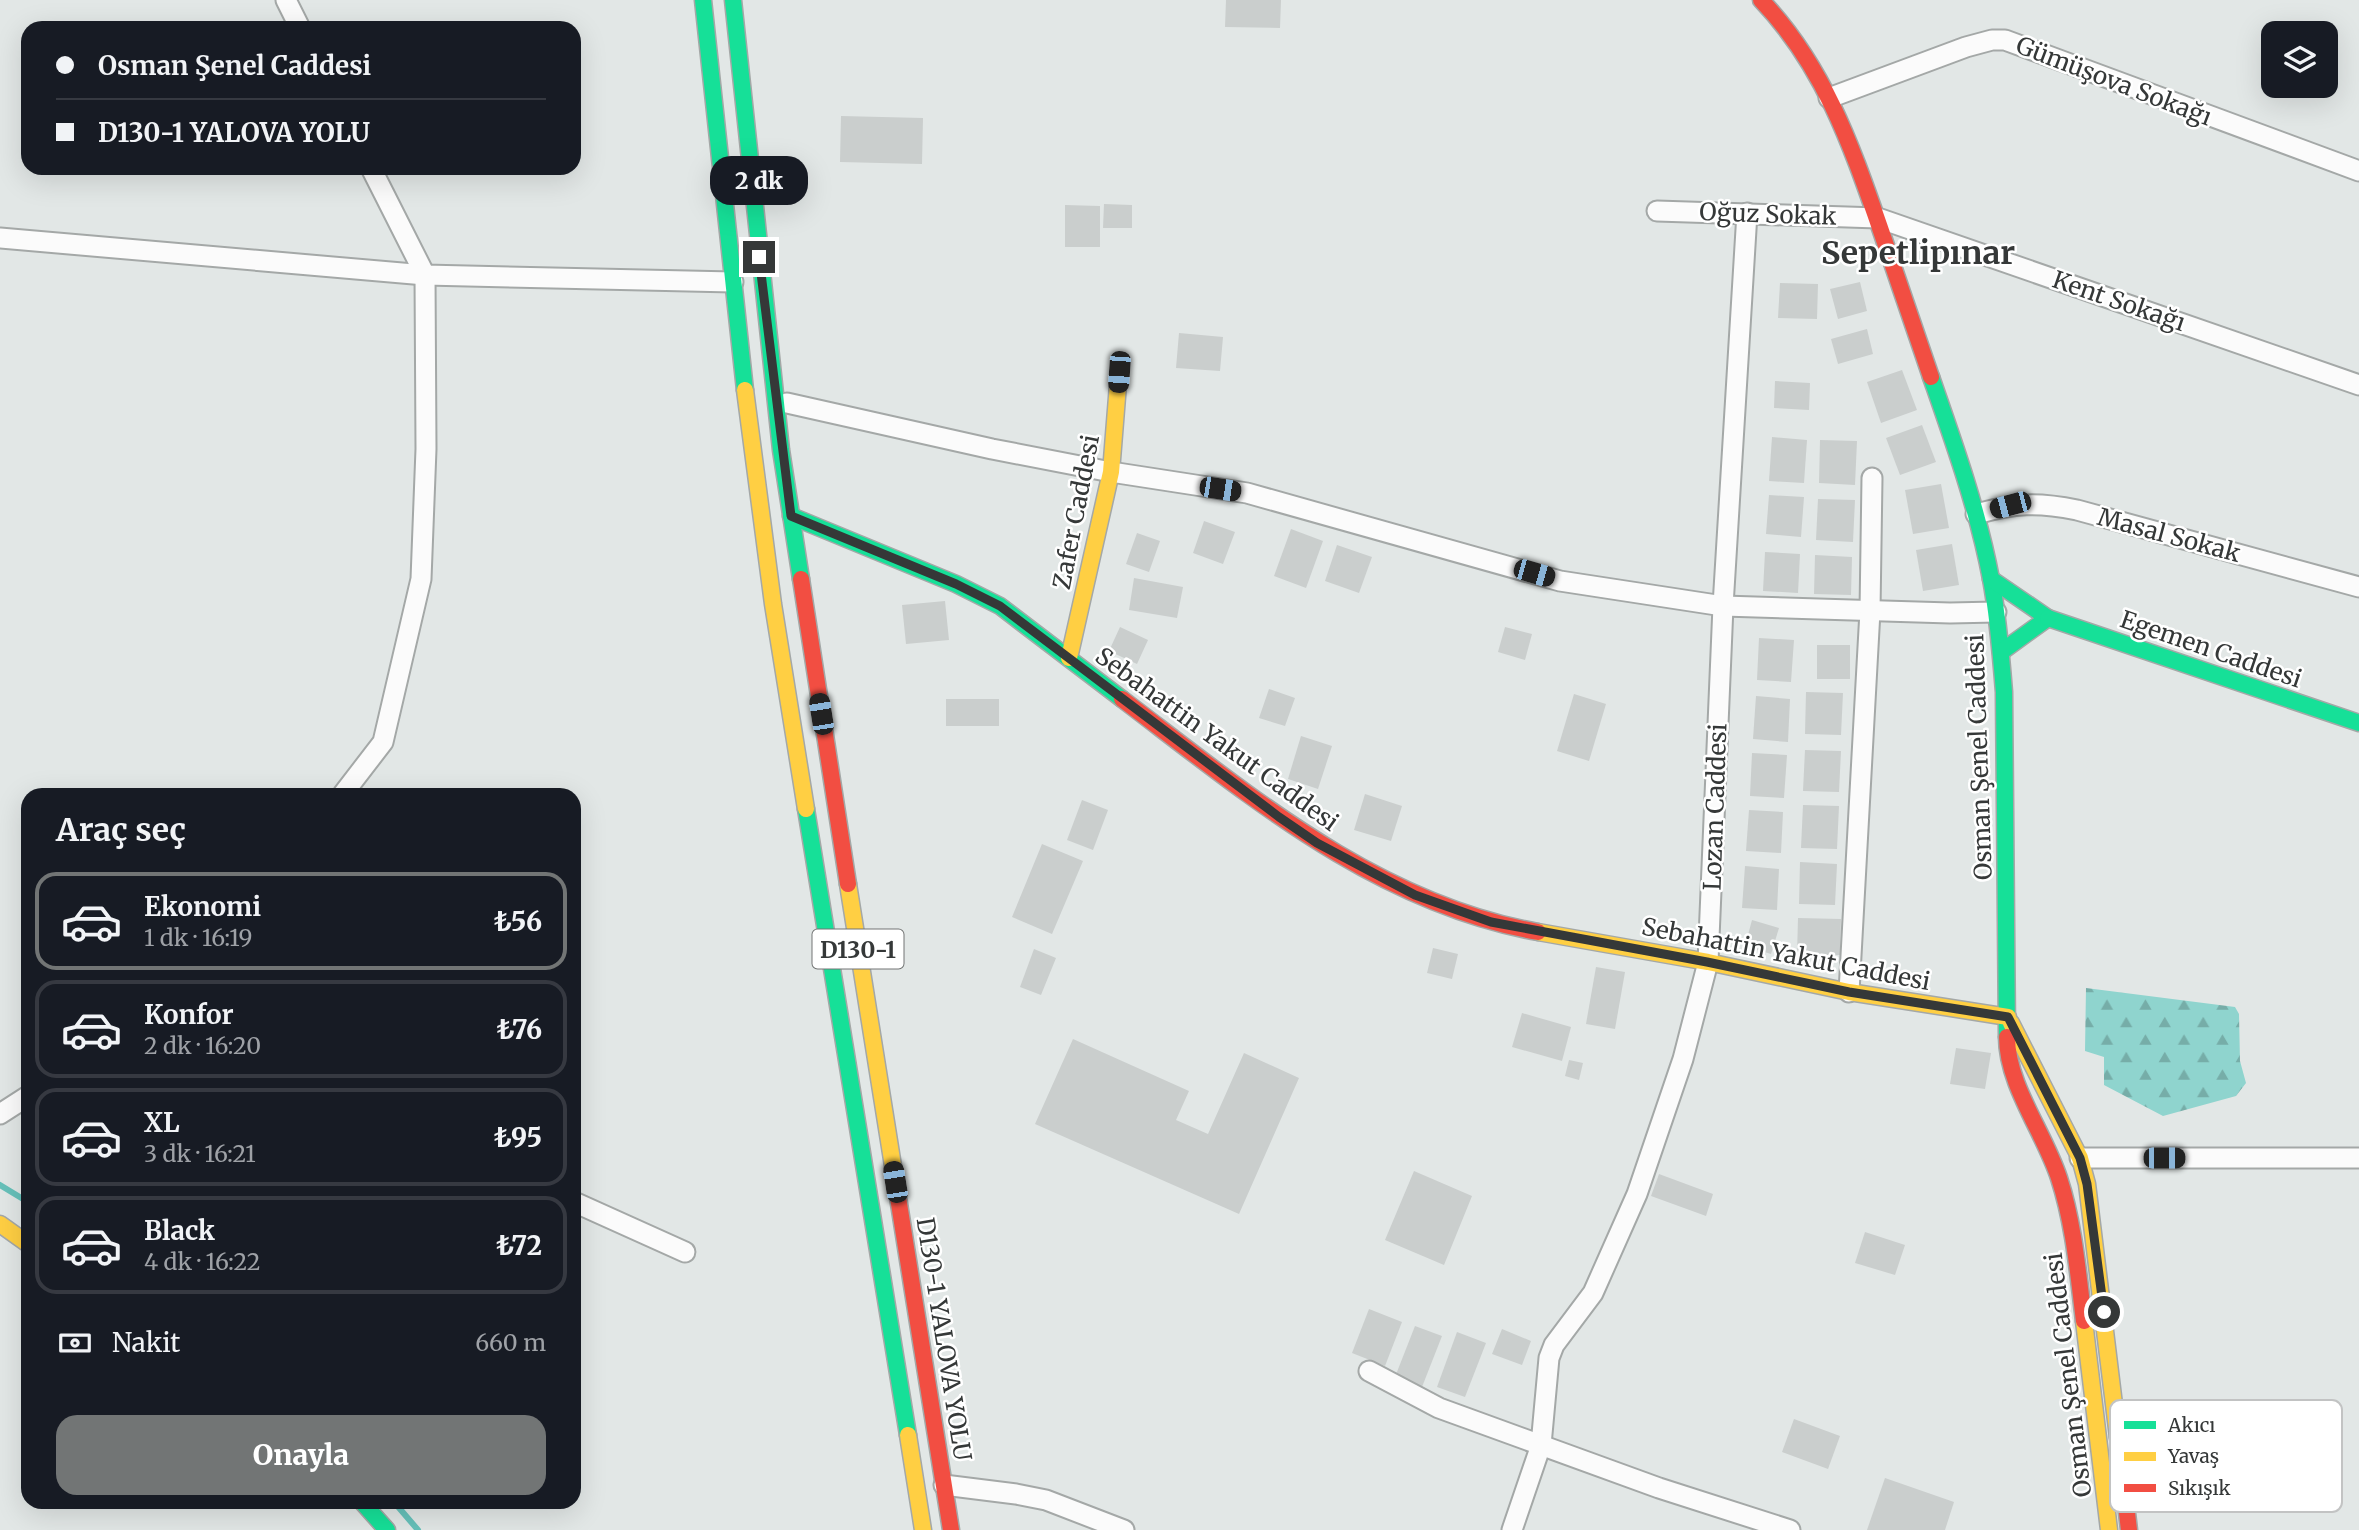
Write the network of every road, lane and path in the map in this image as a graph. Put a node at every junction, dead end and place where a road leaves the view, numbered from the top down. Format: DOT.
graph roads {
  1 [pos="286,0"];
  2 [pos="703,0"];
  3 [pos="733,0"];
  4 [pos="747,0"];
  5 [pos="1761,0"];
  6 [pos="296,21"];
  7 [pos="1829,98"];
  8 [pos="2359,171"];
  9 [pos="375,175"];
  10 [pos="1657,211"];
  11 [pos="1748,214"];
  12 [pos="1878,218"];
  13 [pos="0,238"];
  14 [pos="425,275"];
  15 [pos="733,282"];
  16 [pos="1119,372"];
  17 [pos="2359,384"];
  18 [pos="787,403"];
  19 [pos="1111,472"];
  20 [pos="1872,478"];
  21 [pos="1976,514"];
  22 [pos="797,519"];
  23 [pos="1991,579"];
  24 [pos="2359,587"];
  25 [pos="1723,606"];
  26 [pos="1870,611"];
  27 [pos="1996,612"];
  28 [pos="2048,618"];
  29 [pos="2001,652"];
  30 [pos="1069,658"];
  31 [pos="2359,723"];
  32 [pos="348,788"];
  33 [pos="1707,962"];
  34 [pos="1849,992"];
  35 [pos="2008,1017"];
  36 [pos="21,1100"];
  37 [pos="0,1114"];
  38 [pos="2080,1158"];
  39 [pos="2359,1158"];
  40 [pos="581,1205"];
  41 [pos="0,1224"];
  42 [pos="21,1239"];
  43 [pos="685,1252"];
  44 [pos="1369,1371"];
  45 [pos="2114,1400"];
  46 [pos="1541,1445"];
  47 [pos="944,1485"];
  48 [pos="368,1509"];
  49 [pos="2127,1512"];
  50 [pos="387,1530"];
  51 [pos="923,1530"];
  52 [pos="951,1530"];
  53 [pos="1124,1530"];
  54 [pos="1512,1530"];
  55 [pos="1790,1530"];
  56 [pos="2109,1530"];
  57 [pos="2129,1530"];
  1 -- 6 [label="street"];
  2 -- 15 [label="main road"];
  3 -- 22 [label="main road, D130-1 YALOVA YOLU / D130-1"];
  4 -- 18 [label="street"];
  5 -- 7 [label="main road, Osman Şenel Caddesi"];
  7 -- 8 [label="street, Gümüşova Sokağı"];
  7 -- 12 [label="main road, Osman Şenel Caddesi"];
  9 -- 14 [label="street"];
  10 -- 11 [label="street, Oğuz Sokak"];
  11 -- 12 [label="street, Oğuz Sokak"];
  11 -- 25 [label="street, Lozan Caddesi"];
  12 -- 17 [label="street, Kent Sokağı"];
  12 -- 21 [label="main road, Osman Şenel Caddesi"];
  13 -- 14 [label="street"];
  14 -- 15 [label="street"];
  14 -- 32 [label="street"];
  15 -- 51 [label="main road, D130-1"];
  16 -- 19 [label="main road, Zafer Caddesi"];
  18 -- 19 [label="street"];
  18 -- 22 [label="street"];
  19 -- 25 [label="street"];
  19 -- 30 [label="main road, Zafer Caddesi"];
  20 -- 26 [label="street"];
  21 -- 23 [label="main road, Osman Şenel Caddesi"];
  21 -- 24 [label="street, Masal Sokak"];
  22 -- 30 [label="main road, Sebahattin Yakut Caddesi"];
  22 -- 47 [label="main road, D130-1 YALOVA YOLU / D130-1"];
  23 -- 27 [label="main road, Osman Şenel Caddesi"];
  23 -- 28 [label="main road, Egemen Caddesi"];
  25 -- 26 [label="street"];
  25 -- 33 [label="street, Lozan Caddesi"];
  26 -- 27 [label="street"];
  26 -- 34 [label="street"];
  27 -- 29 [label="main road, Osman Şenel Caddesi"];
  28 -- 29 [label="main road"];
  28 -- 31 [label="main road, Egemen Caddesi"];
  29 -- 35 [label="main road, Osman Şenel Caddesi"];
  30 -- 33 [label="main road, Sebahattin Yakut Caddesi"];
  33 -- 34 [label="main road, Sebahattin Yakut Caddesi"];
  33 -- 46 [label="street, Lozan Caddesi"];
  34 -- 35 [label="main road, Sebahattin Yakut Caddesi"];
  35 -- 38 [label="main road, Osman Şenel Caddesi"];
  35 -- 56 [label="main road, Osman Şenel Caddesi"];
  36 -- 37 [label="street"];
  38 -- 39 [label="street"];
  38 -- 45 [label="main road, Osman Şenel Caddesi"];
  40 -- 43 [label="street"];
  41 -- 42 [label="main road"];
  44 -- 46 [label="street"];
  46 -- 54 [label="street, Lozan Caddesi"];
  46 -- 55 [label="street"];
  47 -- 52 [label="main road, D130-1 YALOVA YOLU / D130-1"];
  47 -- 53 [label="street"];
  48 -- 50 [label="main road"];
  49 -- 57 [label="main road, Osman Şenel Caddesi"];
}
